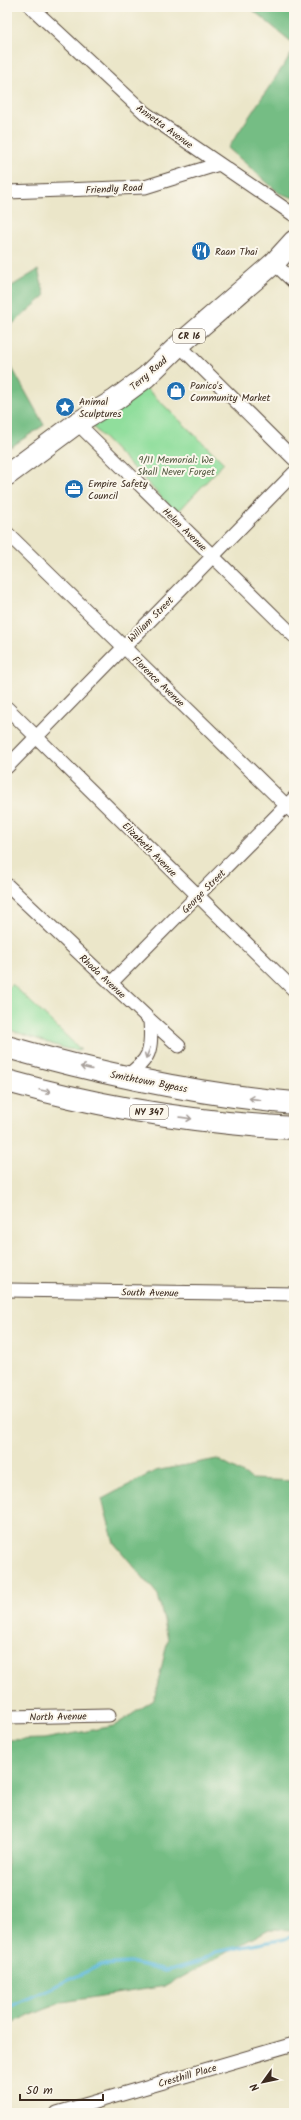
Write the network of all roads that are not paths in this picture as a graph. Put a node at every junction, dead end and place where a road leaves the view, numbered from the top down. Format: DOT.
graph roads {
  1 [pos="31,7"];
  2 [pos="219,164"];
  3 [pos="7,192"];
  4 [pos="294,215"];
  5 [pos="294,240"];
  6 [pos="274,263"];
  7 [pos="294,282"];
  8 [pos="179,345"];
  9 [pos="77,423"];
  10 [pos="294,459"];
  11 [pos="294,473"];
  12 [pos="7,475"];
  13 [pos="7,533"];
  14 [pos="213,556"];
  15 [pos="294,636"];
  16 [pos="123,646"];
  17 [pos="7,708"];
  18 [pos="37,737"];
  19 [pos="7,767"];
  20 [pos="291,806"];
  21 [pos="7,885"];
  22 [pos="198,897"];
  23 [pos="111,983"];
  24 [pos="294,990"];
  25 [pos="150,1020"];
  26 [pos="179,1046"];
  27 [pos="7,1047"];
  28 [pos="125,1077"];
  29 [pos="7,1081"];
  30 [pos="294,1103"];
  31 [pos="294,1128"];
  32 [pos="7,1290"];
  33 [pos="294,1294"];
  34 [pos="109,1715"];
  35 [pos="7,1717"];
  36 [pos="294,2044"];
  37 [pos="82,2110"];
  38 [pos="57,2113"];
  1 -- 2 [label="street, Annetta Avenue"];
  2 -- 3 [label="street, Friendly Road"];
  2 -- 4 [label="street, Annetta Avenue"];
  5 -- 6 [label="main road, Terry Road / CR 16"];
  6 -- 7 [label="street"];
  6 -- 8 [label="main road, Terry Road / CR 16"];
  8 -- 9 [label="main road, Terry Road / CR 16"];
  8 -- 10 [label="street"];
  9 -- 12 [label="main road, Terry Road / CR 16"];
  9 -- 14 [label="street, Helen Avenue"];
  11 -- 14 [label="street, William Street"];
  13 -- 16 [label="street, Florence Avenue"];
  14 -- 15 [label="street, Helen Avenue"];
  14 -- 16 [label="street, William Street"];
  16 -- 18 [label="street, William Street"];
  16 -- 20 [label="street, Florence Avenue"];
  17 -- 18 [label="street, Elizabeth Avenue"];
  18 -- 19 [label="street, William Street"];
  18 -- 22 [label="street, Elizabeth Avenue"];
  20 -- 22 [label="street, George Street"];
  21 -- 23 [label="street, Rhoda Avenue"];
  22 -- 23 [label="street, George Street"];
  22 -- 24 [label="street, Elizabeth Avenue"];
  23 -- 25 [label="street, Rhoda Avenue"];
  25 -- 26 [label="street, Rhoda Avenue"];
  25 -- 28 [label="street, one-way"];
  28 -- 27 [label="highway, Smithtown Bypass, one-way"];
  30 -- 28 [label="highway, Smithtown Bypass, one-way"];
  29 -- 31 [label="highway, NY 347, one-way"];
  32 -- 33 [label="street, South Avenue"];
  34 -- 35 [label="street, North Avenue"];
  36 -- 37 [label="street, Cresthill Place"];
  37 -- 38 [label="street, Cresthill Place"];
}
